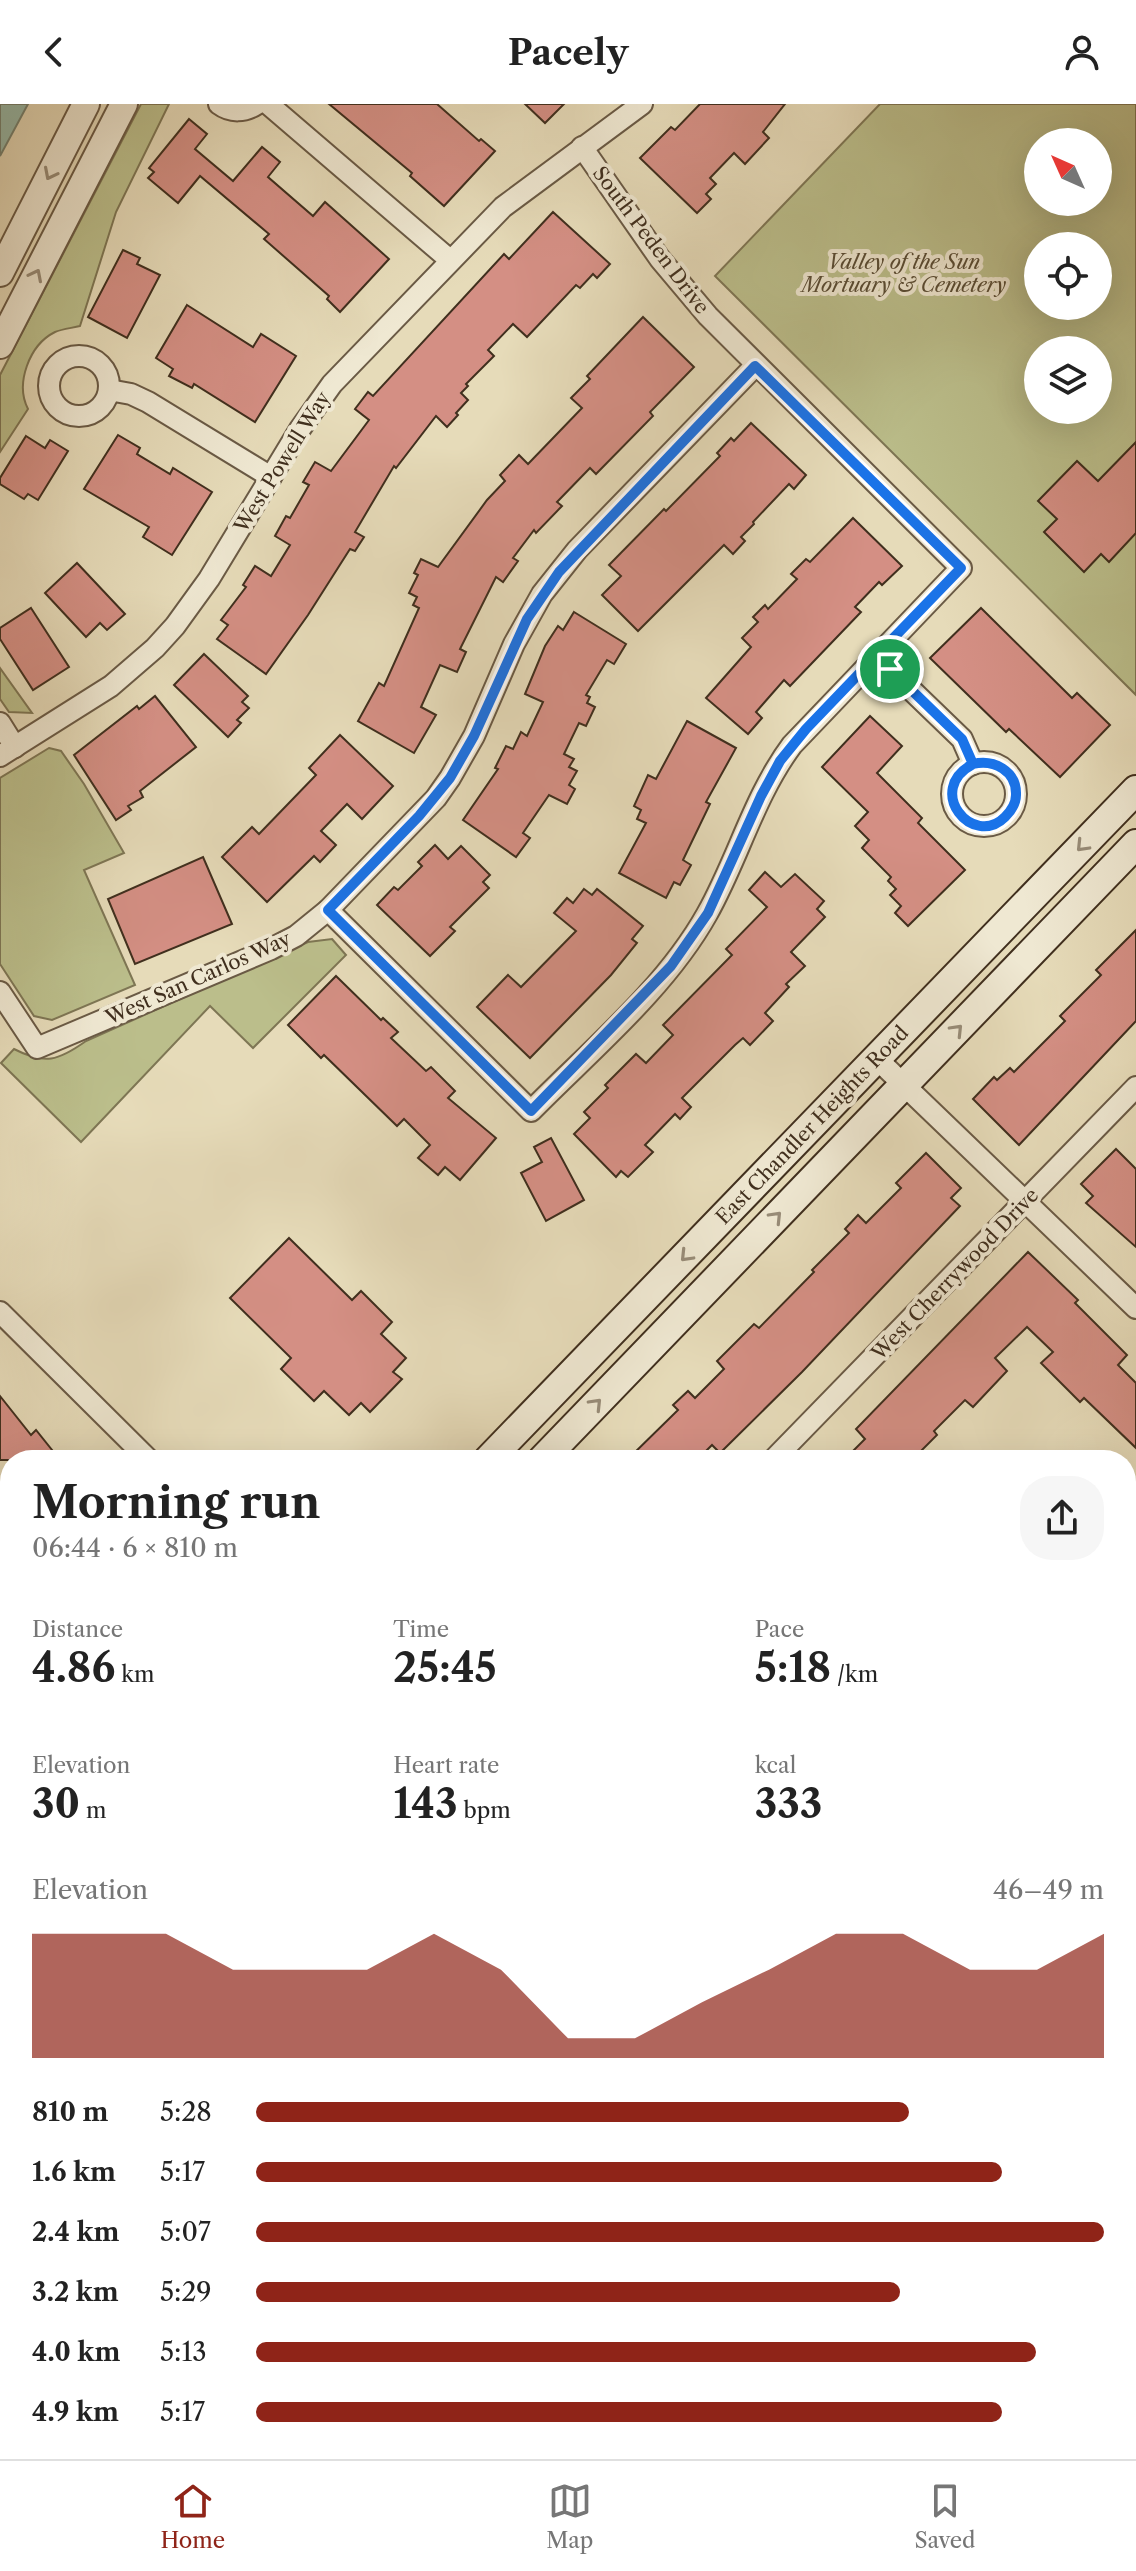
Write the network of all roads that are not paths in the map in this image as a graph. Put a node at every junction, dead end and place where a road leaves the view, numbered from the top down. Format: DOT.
graph roads {
  1 [pos="86,104"];
  2 [pos="124,104"];
  3 [pos="219,104"];
  4 [pos="257,104"];
  5 [pos="268,104"];
  6 [pos="642,104"];
  7 [pos="582,147"];
  8 [pos="450,260"];
  9 [pos="0,273"];
  10 [pos="0,345"];
  11 [pos="755,366"];
  12 [pos="109,390"];
  13 [pos="271,477"];
  14 [pos="876,656"];
  15 [pos="0,723"];
  16 [pos="7,752"];
  17 [pos="973,764"];
  18 [pos="1136,790"];
  19 [pos="1136,844"];
  20 [pos="328,910"];
  21 [pos="0,992"];
  22 [pos="877,1059"];
  23 [pos="904,1084"];
  24 [pos="1136,1087"];
  25 [pos="1025,1201"];
  26 [pos="1136,1308"];
  27 [pos="0,1312"];
  28 [pos="139,1450"];
  29 [pos="498,1450"];
  30 [pos="552,1450"];
  31 [pos="783,1450"];
  1 -- 9 [label="street, one-way"];
  10 -- 2 [label="street, one-way"];
  3 -- 4 [label="street"];
  5 -- 8 [label="street"];
  6 -- 7 [label="street, West Powell Way"];
  7 -- 8 [label="street, West Powell Way"];
  7 -- 11 [label="street, South Peden Drive"];
  8 -- 13 [label="street, West Powell Way"];
  11 -- 14 [label="street, South Peden Drive"];
  11 -- 20 [label="street, West San Carlos Way"];
  12 -- 13 [label="street"];
  13 -- 16 [label="street, West Powell Way"];
  14 -- 17 [label="street"];
  14 -- 20 [label="street"];
  15 -- 16 [label="street"];
  18 -- 22 [label="main road, East Chandler Heights Road, one-way"];
  23 -- 19 [label="main road, East Chandler Heights Road, one-way"];
  20 -- 21 [label="street, West San Carlos Way"];
  22 -- 23 [label="street"];
  22 -- 29 [label="main road, East Chandler Heights Road, one-way"];
  23 -- 25 [label="street"];
  30 -- 23 [label="main road, East Chandler Heights Road, one-way"];
  24 -- 25 [label="street, West Cherrywood Drive"];
  25 -- 26 [label="street"];
  25 -- 31 [label="street, West Cherrywood Drive"];
  27 -- 28 [label="street"];
}
